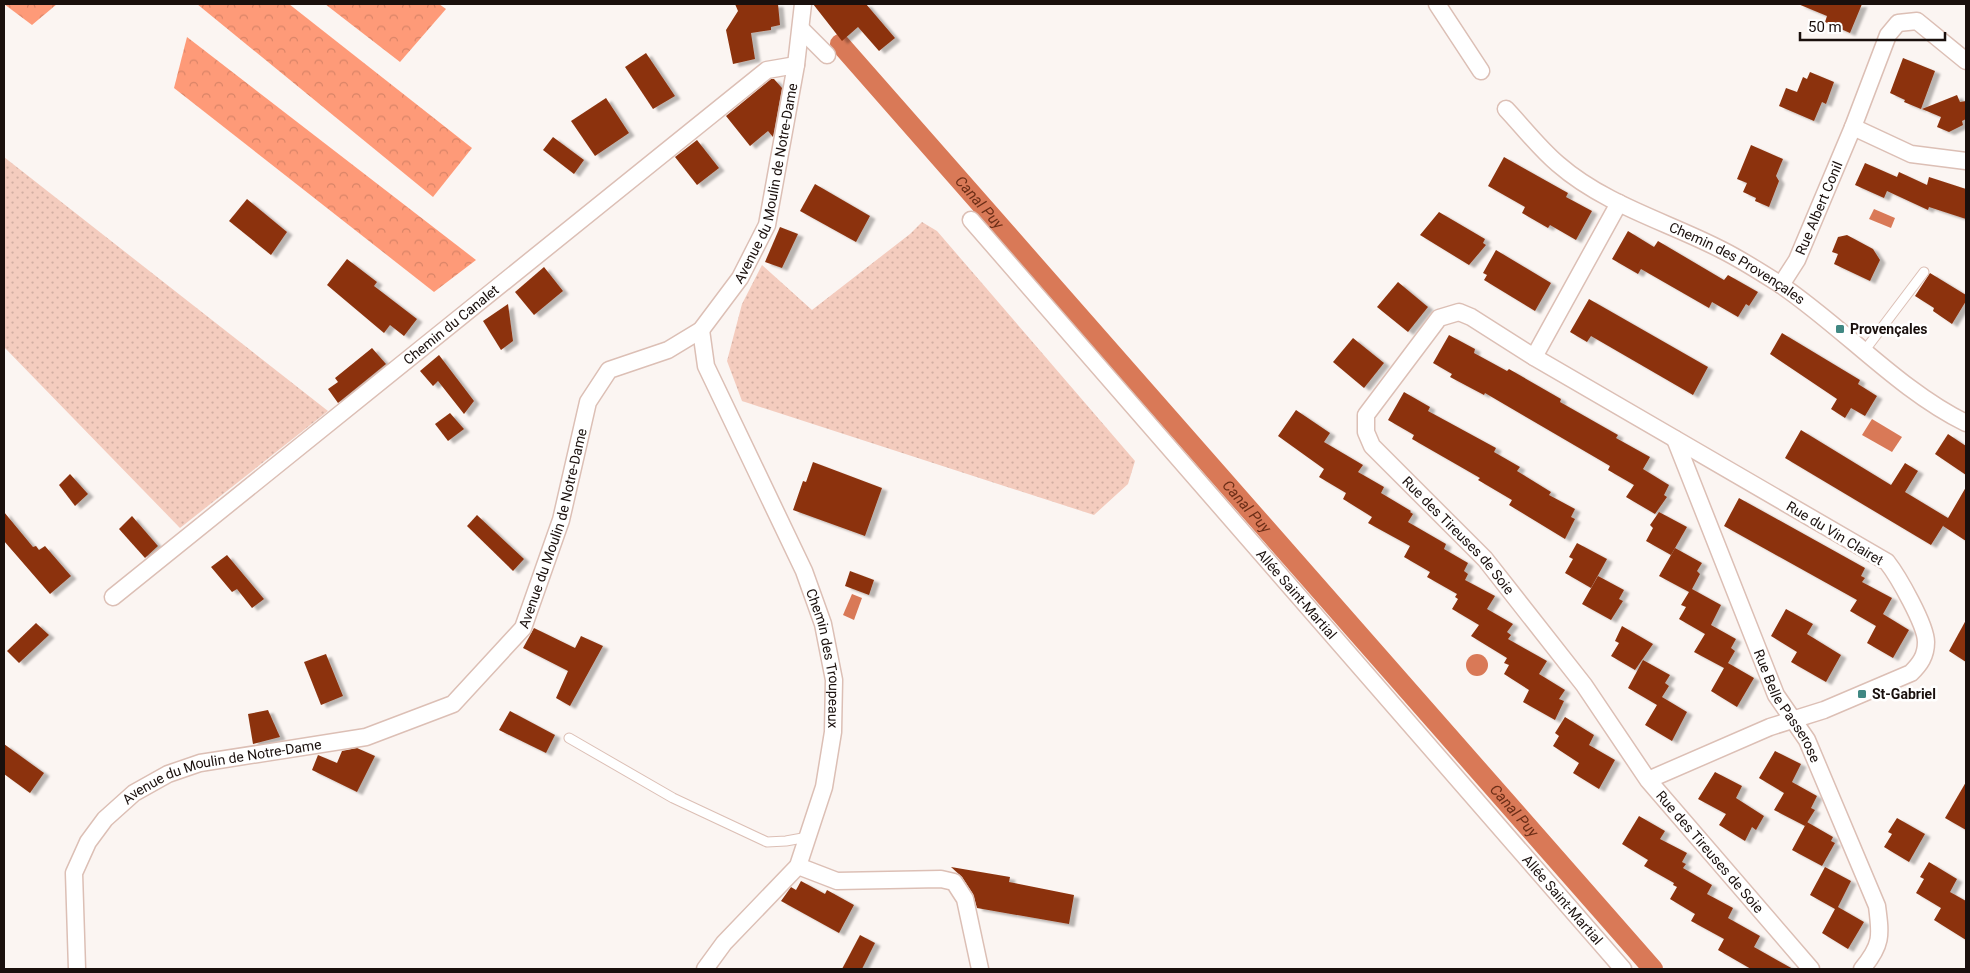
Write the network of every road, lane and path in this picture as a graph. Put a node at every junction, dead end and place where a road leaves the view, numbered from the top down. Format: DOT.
graph roads {
  1 [pos="803,4"];
  2 [pos="1437,4"];
  3 [pos="801,29"];
  4 [pos="827,55"];
  5 [pos="1966,61"];
  6 [pos="796,65"];
  7 [pos="1481,71"];
  8 [pos="1506,109"];
  9 [pos="1853,127"];
  10 [pos="1966,161"];
  11 [pos="1619,203"];
  12 [pos="972,220"];
  13 [pos="1924,272"];
  14 [pos="1780,285"];
  15 [pos="701,330"];
  16 [pos="1865,350"];
  17 [pos="1534,357"];
  18 [pos="1966,423"];
  19 [pos="1674,439"];
  20 [pos="113,597"];
  21 [pos="1792,720"];
  22 [pos="569,738"];
  23 [pos="1648,780"];
  24 [pos="808,837"];
  25 [pos="798,866"];
  26 [pos="77,969"];
  27 [pos="705,969"];
  28 [pos="980,969"];
  29 [pos="1623,969"];
  30 [pos="1811,969"];
  31 [pos="1862,969"];
  1 -- 3 [label="street, Avenue du Moulin de Notre-Dame"];
  2 -- 7 [label="street"];
  3 -- 4 [label="street"];
  3 -- 6 [label="street, Avenue du Moulin de Notre-Dame"];
  5 -- 9 [label="street, Rue Albert Conil"];
  6 -- 15 [label="street, Avenue du Moulin de Notre-Dame"];
  6 -- 20 [label="street, Chemin du Canalet"];
  8 -- 11 [label="street, Chemin des Provençales"];
  9 -- 10 [label="street"];
  9 -- 14 [label="street, Rue Albert Conil"];
  11 -- 14 [label="street, Chemin des Provençales"];
  11 -- 17 [label="street"];
  12 -- 29 [label="street, Allée Saint-Martial"];
  13 -- 16 [label="lane"];
  14 -- 16 [label="street, Chemin des Provençales"];
  15 -- 24 [label="street, Chemin des Troupeaux"];
  15 -- 26 [label="street, Avenue du Moulin de Notre-Dame"];
  16 -- 18 [label="street, Chemin des Provençales"];
  17 -- 19 [label="street, Rue du Vin Clairet"];
  17 -- 23 [label="street, Rue des Tireuses de Soie"];
  19 -- 21 [label="street, Rue Belle Passerose"];
  19 -- 21 [label="street, Rue du Vin Clairet"];
  21 -- 23 [label="street, Rue du Vin Clairet"];
  21 -- 31 [label="street, Rue Belle Passerose"];
  22 -- 24 [label="lane"];
  23 -- 30 [label="street, Rue des Tireuses de Soie"];
  24 -- 25 [label="street, Chemin des Troupeaux"];
  25 -- 27 [label="street, Chemin des Troupeaux"];
  25 -- 28 [label="street"];
}
